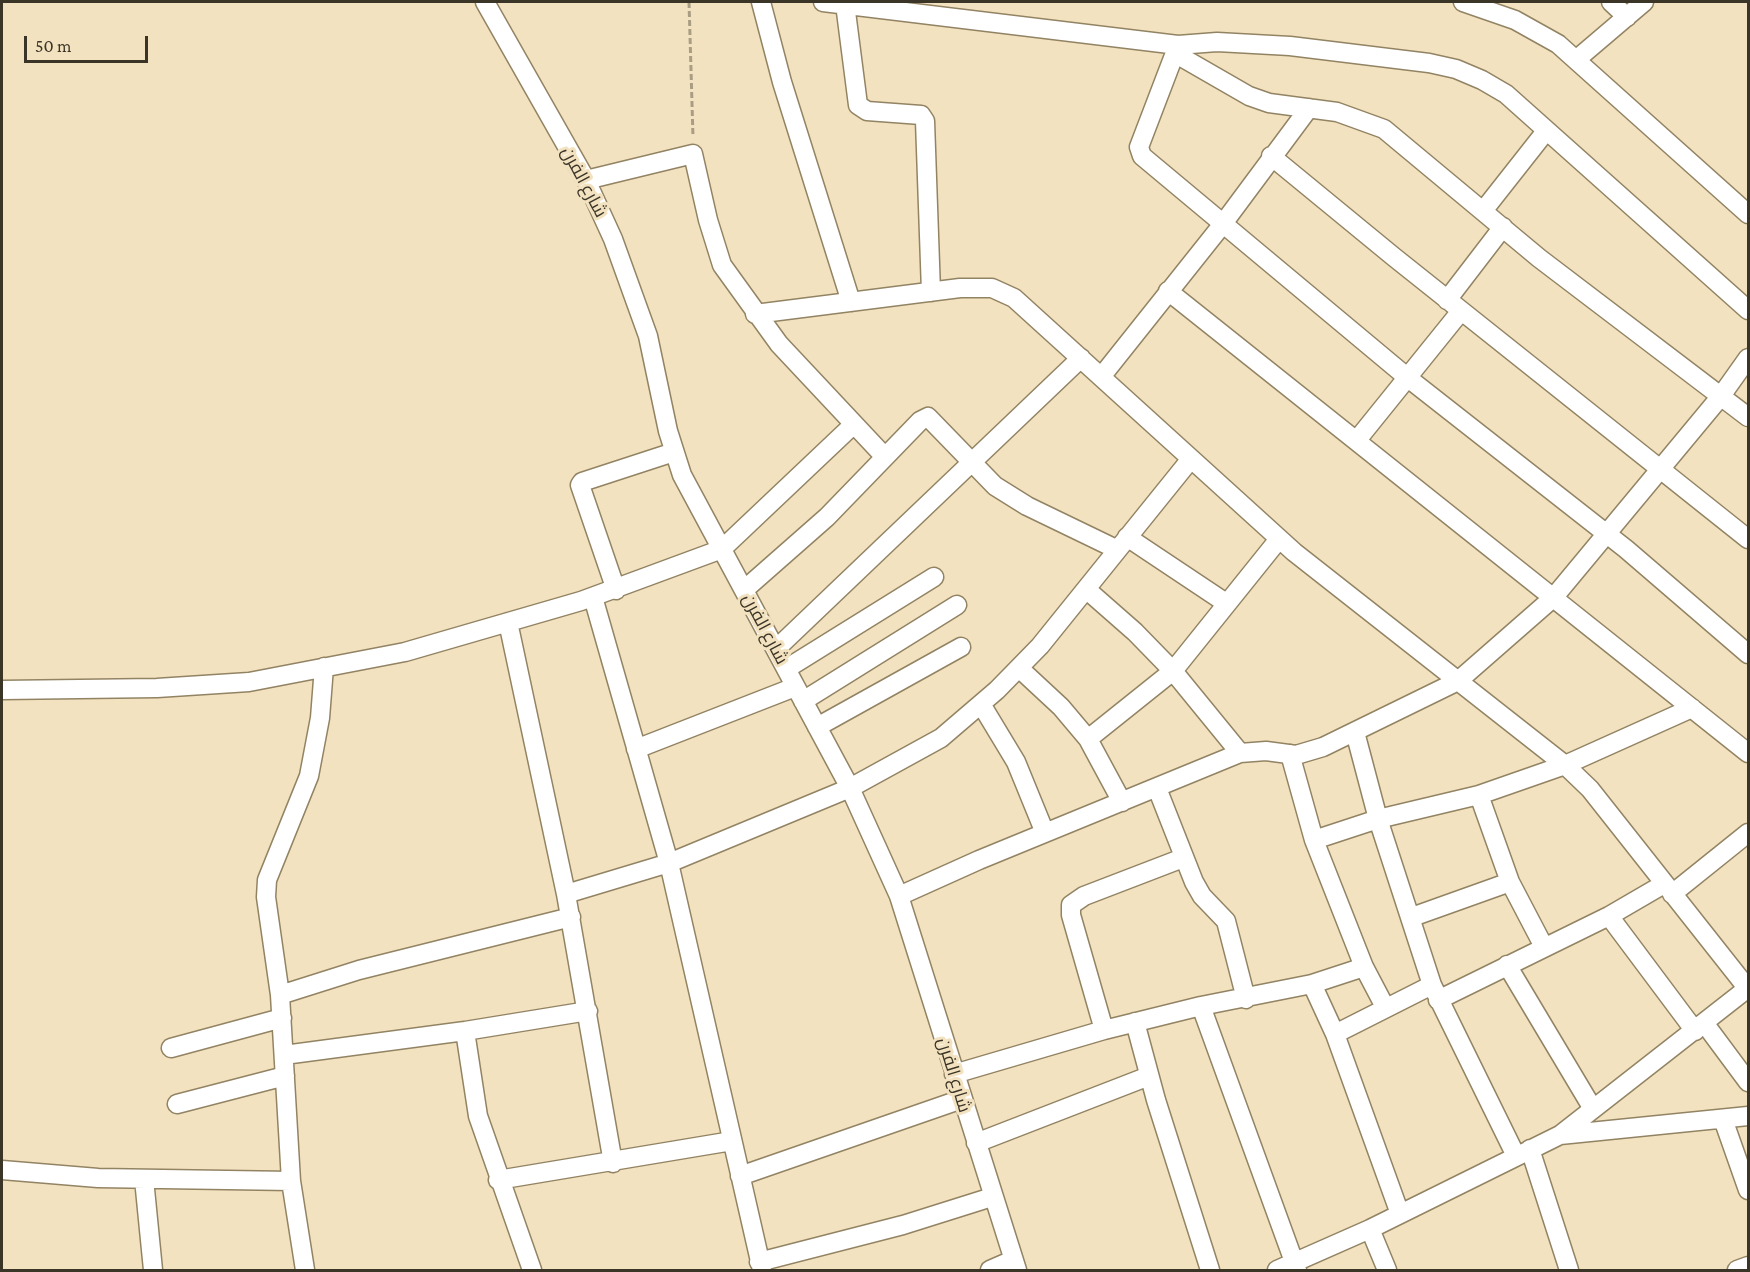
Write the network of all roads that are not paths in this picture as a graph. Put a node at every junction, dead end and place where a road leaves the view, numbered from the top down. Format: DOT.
graph roads {
  1 [pos="485,2"];
  2 [pos="761,2"];
  3 [pos="823,2"];
  4 [pos="1463,2"];
  5 [pos="1611,2"];
  6 [pos="1644,2"];
  7 [pos="845,4"];
  8 [pos="1627,17"];
  9 [pos="1177,49"];
  10 [pos="1577,59"];
  11 [pos="1309,108"];
  12 [pos="1546,130"];
  13 [pos="1271,156"];
  14 [pos="586,180"];
  15 [pos="1483,211"];
  16 [pos="1749,214"];
  17 [pos="1222,225"];
  18 [pos="1503,228"];
  19 [pos="931,291"];
  20 [pos="1168,291"];
  21 [pos="851,302"];
  22 [pos="1454,305"];
  23 [pos="1749,310"];
  24 [pos="755,314"];
  25 [pos="1081,358"];
  26 [pos="1749,358"];
  27 [pos="1101,377"];
  28 [pos="1408,378"];
  29 [pos="1720,396"];
  30 [pos="1749,417"];
  31 [pos="854,424"];
  32 [pos="1357,440"];
  33 [pos="674,452"];
  34 [pos="885,457"];
  35 [pos="1190,460"];
  36 [pos="973,463"];
  37 [pos="1659,468"];
  38 [pos="1605,533"];
  39 [pos="1279,539"];
  40 [pos="1749,539"];
  41 [pos="1121,543"];
  42 [pos="722,549"];
  43 [pos="934,577"];
  44 [pos="1086,589"];
  45 [pos="616,590"];
  46 [pos="744,590"];
  47 [pos="593,597"];
  48 [pos="1554,597"];
  49 [pos="1226,603"];
  50 [pos="957,605"];
  51 [pos="508,622"];
  52 [pos="961,647"];
  53 [pos="776,649"];
  54 [pos="1749,654"];
  55 [pos="324,667"];
  56 [pos="1019,668"];
  57 [pos="786,669"];
  58 [pos="1173,670"];
  59 [pos="1458,681"];
  60 [pos="2,690"];
  61 [pos="799,694"];
  62 [pos="981,704"];
  63 [pos="1692,708"];
  64 [pos="817,727"];
  65 [pos="1355,732"];
  66 [pos="1088,739"];
  67 [pos="636,748"];
  68 [pos="1240,753"];
  69 [pos="1749,753"];
  70 [pos="1290,754"];
  71 [pos="1565,765"];
  72 [pos="850,788"];
  73 [pos="1157,788"];
  74 [pos="1479,795"];
  75 [pos="1122,802"];
  76 [pos="1378,819"];
  77 [pos="1045,833"];
  78 [pos="1749,833"];
  79 [pos="1314,840"];
  80 [pos="1183,858"];
  81 [pos="669,863"];
  82 [pos="1510,882"];
  83 [pos="1668,889"];
  84 [pos="566,894"];
  85 [pos="899,896"];
  86 [pos="1608,916"];
  87 [pos="570,917"];
  88 [pos="1412,917"];
  89 [pos="1544,947"];
  90 [pos="1507,965"];
  91 [pos="1364,967"];
  92 [pos="1312,984"];
  93 [pos="1748,989"];
  94 [pos="1435,992"];
  95 [pos="280,995"];
  96 [pos="1246,999"];
  97 [pos="1201,1006"];
  98 [pos="1385,1007"];
  99 [pos="588,1011"];
  100 [pos="282,1018"];
  101 [pos="1135,1022"];
  102 [pos="1700,1027"];
  103 [pos="1104,1030"];
  104 [pos="465,1031"];
  105 [pos="1335,1034"];
  106 [pos="171,1048"];
  107 [pos="284,1055"];
  108 [pos="954,1074"];
  109 [pos="285,1076"];
  110 [pos="1149,1076"];
  111 [pos="1749,1082"];
  112 [pos="962,1099"];
  113 [pos="177,1104"];
  114 [pos="1593,1109"];
  115 [pos="1749,1116"];
  116 [pos="1723,1119"];
  117 [pos="1560,1134"];
  118 [pos="732,1141"];
  119 [pos="976,1143"];
  120 [pos="1523,1153"];
  121 [pos="613,1163"];
  122 [pos="2,1170"];
  123 [pos="740,1176"];
  124 [pos="144,1179"];
  125 [pos="498,1180"];
  126 [pos="291,1181"];
  127 [pos="1749,1190"];
  128 [pos="992,1197"];
  129 [pos="1400,1214"];
  130 [pos="1370,1229"];
  131 [pos="1015,1265"];
  132 [pos="760,1266"];
  133 [pos="1749,1266"];
  134 [pos="1289,1268"];
  135 [pos="153,1270"];
  136 [pos="304,1270"];
  137 [pos="532,1270"];
  138 [pos="990,1270"];
  139 [pos="1210,1270"];
  140 [pos="1387,1270"];
  141 [pos="1569,1270"];
  142 [pos="1737,1270"];
  1 -- 14 [label="street, شارع الفرن"];
  2 -- 21 [label="street"];
  3 -- 7 [label="street"];
  4 -- 10 [label="street"];
  5 -- 8 [label="street"];
  6 -- 8 [label="street"];
  7 -- 9 [label="street"];
  7 -- 19 [label="street"];
  8 -- 10 [label="street"];
  9 -- 11 [label="street"];
  9 -- 12 [label="street"];
  9 -- 17 [label="street"];
  10 -- 16 [label="street"];
  11 -- 13 [label="street"];
  11 -- 15 [label="street"];
  12 -- 15 [label="street"];
  12 -- 23 [label="street"];
  13 -- 17 [label="street"];
  13 -- 22 [label="street"];
  14 -- 24 [label="street"];
  14 -- 33 [label="street, شارع الفرن"];
  15 -- 18 [label="street"];
  17 -- 20 [label="street"];
  17 -- 28 [label="street"];
  18 -- 22 [label="street"];
  18 -- 29 [label="street"];
  19 -- 21 [label="street"];
  19 -- 25 [label="street"];
  20 -- 27 [label="street"];
  20 -- 32 [label="street"];
  21 -- 24 [label="street"];
  22 -- 28 [label="street"];
  22 -- 37 [label="street"];
  24 -- 31 [label="street"];
  25 -- 27 [label="street"];
  25 -- 36 [label="street"];
  26 -- 29 [label="street"];
  27 -- 35 [label="street"];
  28 -- 32 [label="street"];
  28 -- 38 [label="street"];
  29 -- 30 [label="street"];
  29 -- 37 [label="street"];
  31 -- 34 [label="street"];
  31 -- 42 [label="street"];
  32 -- 48 [label="street"];
  33 -- 42 [label="street, شارع الفرن"];
  33 -- 45 [label="street"];
  34 -- 36 [label="street"];
  34 -- 46 [label="street"];
  35 -- 39 [label="street"];
  35 -- 41 [label="street"];
  36 -- 41 [label="street"];
  36 -- 53 [label="street"];
  37 -- 38 [label="street"];
  37 -- 40 [label="street"];
  38 -- 48 [label="street"];
  38 -- 54 [label="street"];
  39 -- 49 [label="street"];
  39 -- 59 [label="street"];
  41 -- 44 [label="street"];
  41 -- 49 [label="street"];
  42 -- 45 [label="street"];
  42 -- 46 [label="street, شارع الفرن"];
  43 -- 57 [label="street"];
  44 -- 56 [label="street"];
  44 -- 58 [label="street"];
  45 -- 47 [label="street"];
  46 -- 53 [label="street, شارع الفرن"];
  47 -- 51 [label="street"];
  47 -- 67 [label="street"];
  48 -- 59 [label="street"];
  48 -- 63 [label="street"];
  49 -- 58 [label="street"];
  50 -- 61 [label="street"];
  51 -- 55 [label="street"];
  51 -- 84 [label="street"];
  52 -- 64 [label="street"];
  53 -- 57 [label="street, شارع الفرن"];
  55 -- 60 [label="street"];
  55 -- 95 [label="street"];
  56 -- 62 [label="street"];
  56 -- 66 [label="street"];
  57 -- 61 [label="street, شارع الفرن"];
  58 -- 66 [label="street"];
  58 -- 68 [label="street"];
  59 -- 65 [label="street"];
  59 -- 71 [label="street"];
  61 -- 64 [label="street, شارع الفرن"];
  61 -- 67 [label="street"];
  62 -- 72 [label="street"];
  62 -- 77 [label="street"];
  63 -- 69 [label="street"];
  63 -- 71 [label="street"];
  64 -- 72 [label="street, شارع الفرن"];
  65 -- 70 [label="street"];
  65 -- 76 [label="street"];
  66 -- 75 [label="street"];
  67 -- 81 [label="street"];
  68 -- 70 [label="street"];
  68 -- 73 [label="street"];
  70 -- 79 [label="street"];
  71 -- 74 [label="street"];
  71 -- 83 [label="street"];
  72 -- 81 [label="street"];
  72 -- 85 [label="street, شارع الفرن"];
  73 -- 75 [label="street"];
  73 -- 80 [label="street"];
  74 -- 76 [label="street"];
  74 -- 82 [label="street"];
  75 -- 77 [label="street"];
  76 -- 79 [label="street"];
  76 -- 88 [label="street"];
  77 -- 85 [label="street"];
  78 -- 83 [label="street"];
  79 -- 91 [label="street"];
  80 -- 96 [label="street"];
  80 -- 103 [label="street"];
  81 -- 84 [label="street"];
  81 -- 118 [label="street"];
  82 -- 88 [label="street"];
  82 -- 89 [label="street"];
  83 -- 86 [label="street"];
  83 -- 93 [label="street"];
  84 -- 87 [label="street"];
  85 -- 108 [label="street, شارع الفرن"];
  86 -- 89 [label="street"];
  86 -- 102 [label="street"];
  87 -- 95 [label="street"];
  87 -- 99 [label="street"];
  88 -- 94 [label="street"];
  89 -- 90 [label="street"];
  90 -- 94 [label="street"];
  90 -- 114 [label="street"];
  91 -- 92 [label="street"];
  91 -- 98 [label="street"];
  92 -- 96 [label="street"];
  92 -- 105 [label="street"];
  93 -- 102 [label="street"];
  94 -- 98 [label="street"];
  94 -- 120 [label="street"];
  95 -- 100 [label="street"];
  96 -- 97 [label="street"];
  97 -- 101 [label="street"];
  97 -- 134 [label="street"];
  98 -- 105 [label="street"];
  99 -- 104 [label="street"];
  99 -- 121 [label="street"];
  100 -- 106 [label="street"];
  100 -- 107 [label="street"];
  101 -- 103 [label="street"];
  101 -- 110 [label="street"];
  102 -- 111 [label="street"];
  102 -- 114 [label="street"];
  103 -- 108 [label="street"];
  104 -- 107 [label="street"];
  104 -- 125 [label="street"];
  105 -- 129 [label="street"];
  107 -- 109 [label="street"];
  108 -- 112 [label="street, شارع الفرن"];
  109 -- 113 [label="street"];
  109 -- 126 [label="street"];
  110 -- 119 [label="street"];
  110 -- 139 [label="street"];
  112 -- 119 [label="street, شارع الفرن"];
  112 -- 123 [label="street"];
  114 -- 117 [label="street"];
  115 -- 116 [label="street"];
  116 -- 117 [label="street"];
  116 -- 127 [label="street"];
  117 -- 120 [label="street"];
  118 -- 121 [label="street"];
  118 -- 123 [label="street"];
  119 -- 128 [label="street, شارع الفرن"];
  120 -- 129 [label="street"];
  120 -- 141 [label="street"];
  121 -- 125 [label="street"];
  122 -- 124 [label="street"];
  123 -- 132 [label="street"];
  124 -- 126 [label="street"];
  124 -- 135 [label="street"];
  125 -- 137 [label="street"];
  126 -- 136 [label="street"];
  128 -- 131 [label="street, شارع الفرن"];
  128 -- 132 [label="street"];
  129 -- 130 [label="street"];
  130 -- 134 [label="street"];
  130 -- 140 [label="street"];
  131 -- 138 [label="street"];
  133 -- 142 [label="street"];
}
